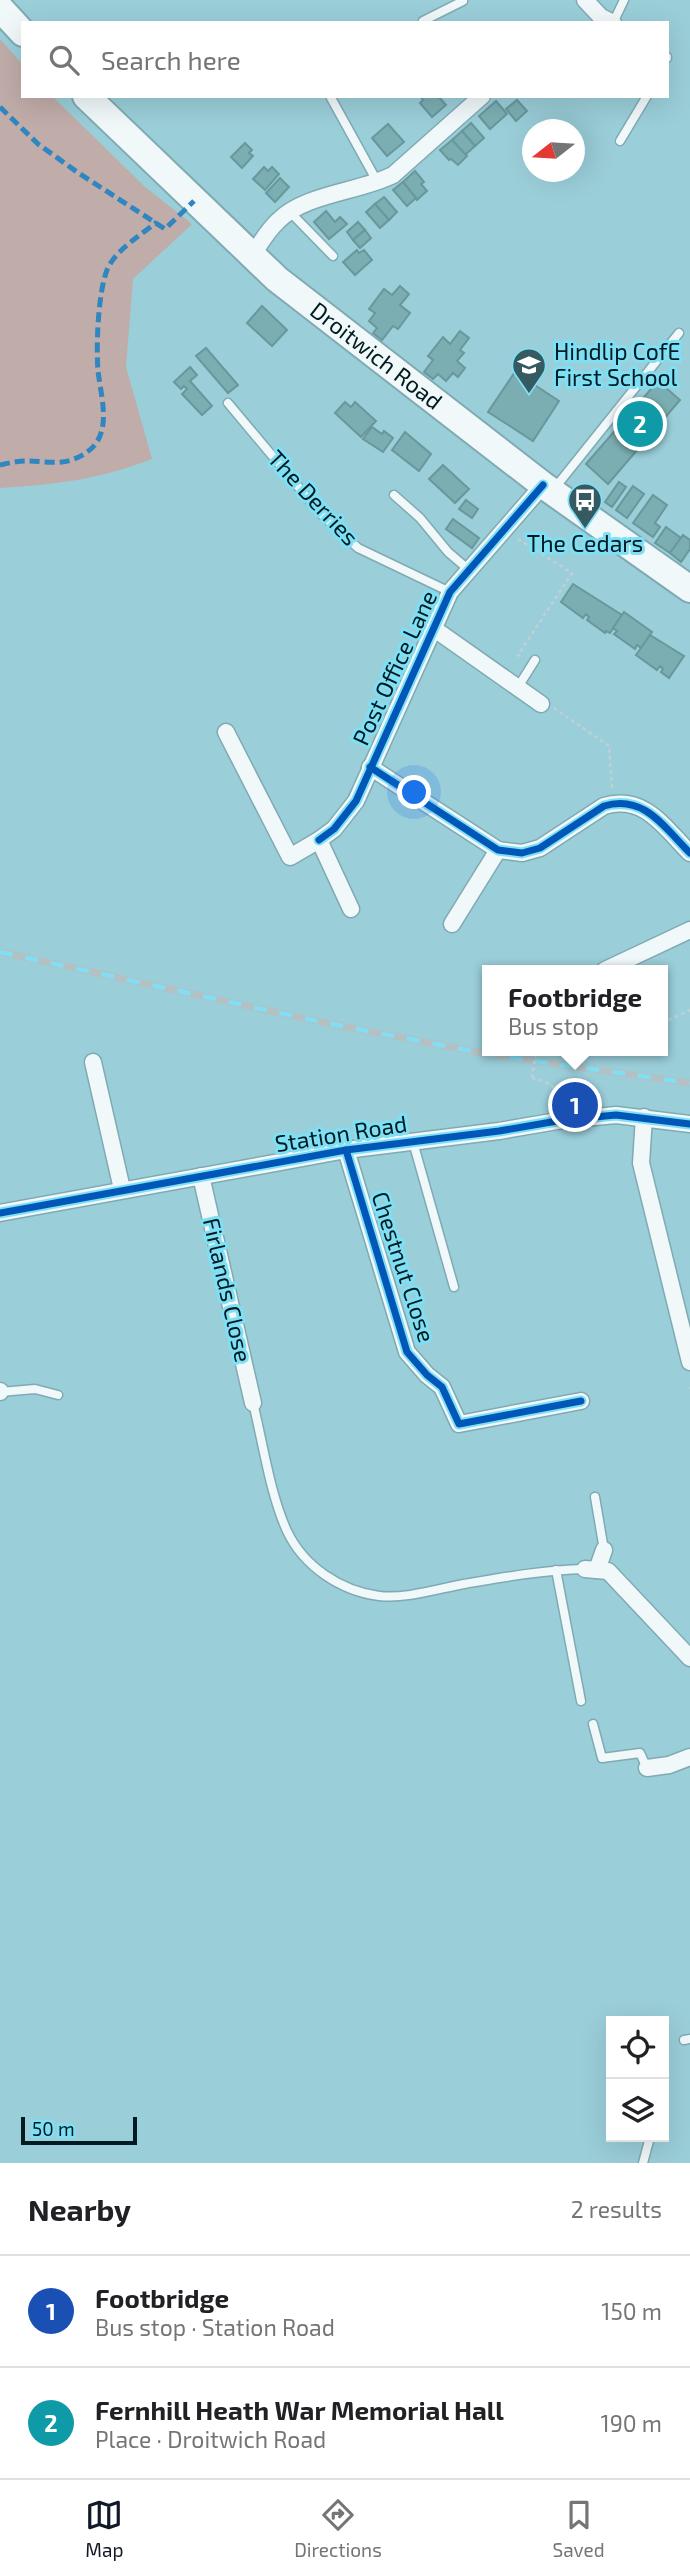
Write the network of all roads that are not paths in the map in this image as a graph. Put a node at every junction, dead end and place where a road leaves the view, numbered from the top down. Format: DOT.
graph roads {
  1 [pos="585,0"];
  2 [pos="624,0"];
  3 [pos="463,1"];
  4 [pos="0,8"];
  5 [pos="428,21"];
  6 [pos="604,21"];
  7 [pos="21,31"];
  8 [pos="88,98"];
  9 [pos="331,98"];
  10 [pos="477,98"];
  11 [pos="646,98"];
  12 [pos="620,141"];
  13 [pos="378,183"];
  14 [pos="290,212"];
  15 [pos="252,256"];
  16 [pos="333,256"];
  17 [pos="679,332"];
  18 [pos="228,403"];
  19 [pos="548,488"];
  20 [pos="394,495"];
  21 [pos="469,570"];
  22 [pos="690,589"];
  23 [pos="450,592"];
  24 [pos="433,628"];
  25 [pos="534,662"];
  26 [pos="518,687"];
  27 [pos="541,704"];
  28 [pos="226,732"];
  29 [pos="370,768"];
  30 [pos="319,840"];
  31 [pos="498,850"];
  32 [pos="690,853"];
  33 [pos="351,909"];
  34 [pos="452,924"];
  35 [pos="690,930"];
  36 [pos="616,965"];
  37 [pos="93,1062"];
  38 [pos="644,1117"];
  39 [pos="690,1124"];
  40 [pos="413,1142"];
  41 [pos="346,1150"];
  42 [pos="201,1176"];
  43 [pos="122,1189"];
  44 [pos="0,1213"];
  45 [pos="454,1287"];
  46 [pos="690,1362"];
  47 [pos="0,1392"];
  48 [pos="58,1395"];
  49 [pos="581,1401"];
  50 [pos="253,1403"];
  51 [pos="595,1497"];
  52 [pos="604,1550"];
  53 [pos="591,1569"];
  54 [pos="556,1570"];
  55 [pos="689,1657"];
  56 [pos="581,1701"];
  57 [pos="593,1724"];
  58 [pos="690,1757"];
  59 [pos="647,1768"];
  60 [pos="649,2142"];
  61 [pos="643,2163"];
  1 -- 6 [label="street"];
  2 -- 6 [label="lane"];
  3 -- 5 [label="lane"];
  4 -- 7 [label="main road"];
  8 -- 15 [label="main road, Droitwich Road"];
  9 -- 13 [label="lane"];
  10 -- 13 [label="street"];
  11 -- 12 [label="lane"];
  13 -- 14 [label="street"];
  14 -- 15 [label="street"];
  14 -- 16 [label="lane"];
  15 -- 19 [label="main road, Droitwich Road"];
  17 -- 19 [label="lane"];
  18 -- 23 [label="lane, The Derries"];
  19 -- 21 [label="street, Post Office Lane"];
  19 -- 22 [label="main road, Droitwich Road"];
  20 -- 21 [label="lane"];
  21 -- 23 [label="street, Post Office Lane"];
  23 -- 24 [label="street, Post Office Lane"];
  24 -- 26 [label="street"];
  24 -- 29 [label="street, Post Office Lane"];
  25 -- 26 [label="lane"];
  26 -- 27 [label="street"];
  28 -- 30 [label="street, Post Office Lane"];
  29 -- 30 [label="street, Post Office Lane"];
  29 -- 31 [label="street"];
  30 -- 33 [label="street"];
  31 -- 32 [label="street"];
  31 -- 34 [label="street"];
  35 -- 36 [label="street"];
  37 -- 43 [label="street"];
  38 -- 39 [label="street, Station Road"];
  38 -- 40 [label="street, Station Road"];
  38 -- 46 [label="street"];
  40 -- 41 [label="street, Station Road"];
  40 -- 45 [label="lane"];
  41 -- 42 [label="street, Station Road"];
  41 -- 49 [label="street, Chestnut Close"];
  42 -- 43 [label="street, Station Road"];
  42 -- 50 [label="street, Firlands Close"];
  43 -- 44 [label="street, Station Road"];
  47 -- 48 [label="lane"];
  50 -- 54 [label="lane"];
  51 -- 52 [label="lane"];
  52 -- 53 [label="street"];
  53 -- 54 [label="lane"];
  53 -- 55 [label="street"];
  54 -- 56 [label="lane"];
  57 -- 59 [label="lane"];
  58 -- 59 [label="street"];
  60 -- 61 [label="lane"];
}
